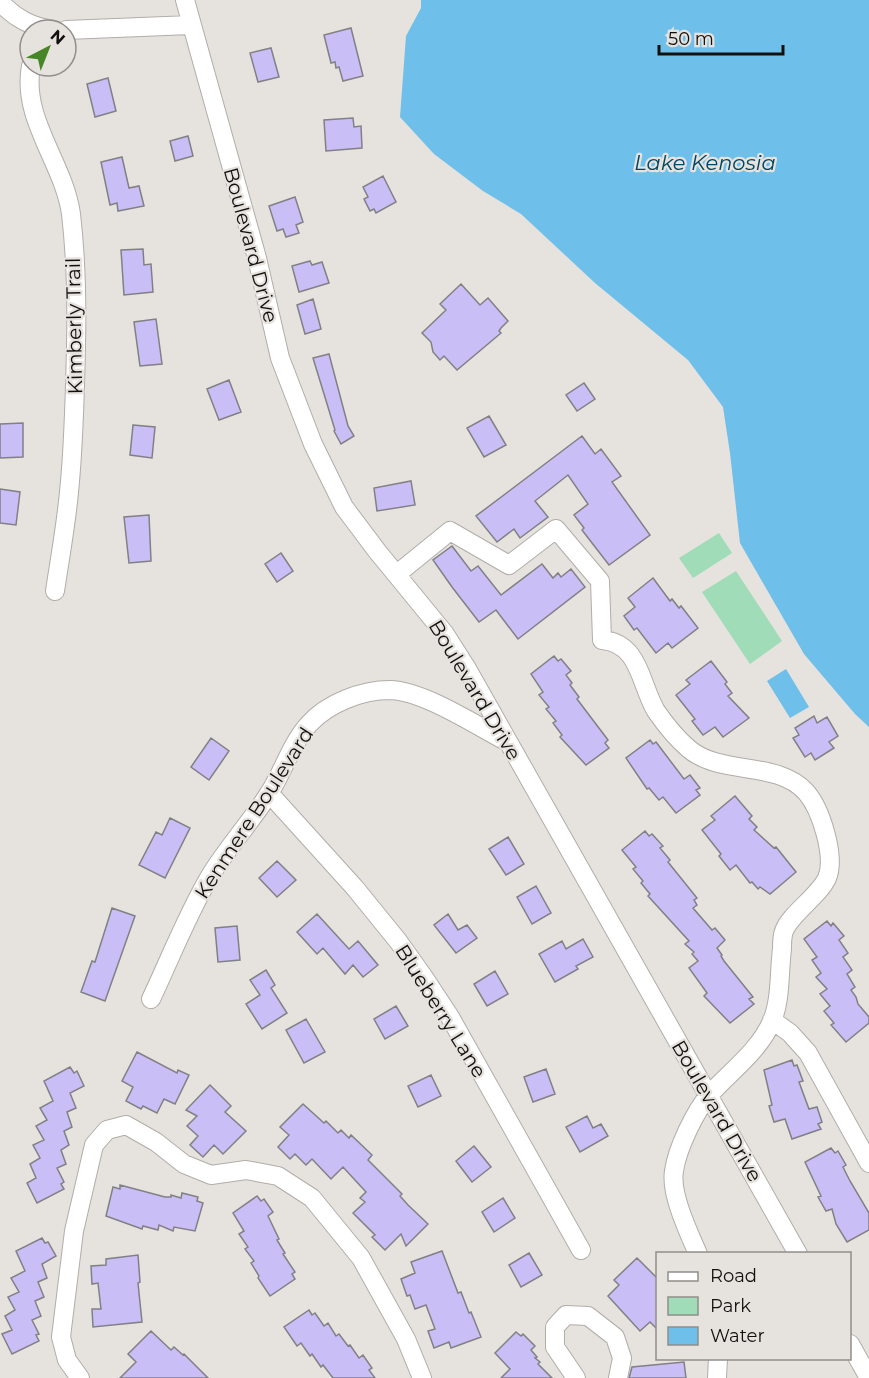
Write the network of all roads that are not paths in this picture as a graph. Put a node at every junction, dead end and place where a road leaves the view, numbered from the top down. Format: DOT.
graph roads {
  1 [pos="185,0"];
  2 [pos="0,2"];
  3 [pos="18,18"];
  4 [pos="191,25"];
  5 [pos="78,30"];
  6 [pos="31,78"];
  7 [pos="397,574"];
  8 [pos="55,591"];
  9 [pos="506,741"];
  10 [pos="269,793"];
  11 [pos="151,999"];
  12 [pos="772,1020"];
  13 [pos="709,1095"];
  14 [pos="869,1163"];
  15 [pos="580,1250"];
  16 [pos="697,1252"];
  17 [pos="797,1252"];
  18 [pos="851,1347"];
  19 [pos="718,1360"];
  20 [pos="80,1378"];
  21 [pos="422,1378"];
  22 [pos="576,1378"];
  23 [pos="618,1378"];
  24 [pos="717,1378"];
  25 [pos="869,1378"];
  1 -- 4 [label="street, Boulevard Drive"];
  2 -- 3 [label="street"];
  4 -- 5 [label="street"];
  4 -- 7 [label="street, Boulevard Drive"];
  6 -- 8 [label="street, Kimberly Trail"];
  7 -- 9 [label="street, Boulevard Drive"];
  7 -- 12 [label="street"];
  9 -- 10 [label="street, Kenmere Boulevard"];
  9 -- 13 [label="street, Boulevard Drive"];
  10 -- 11 [label="street, Kenmere Boulevard"];
  10 -- 15 [label="street, Blueberry Lane"];
  12 -- 13 [label="street"];
  12 -- 14 [label="street"];
  13 -- 16 [label="street"];
  13 -- 17 [label="street, Boulevard Drive"];
  18 -- 25 [label="street"];
  19 -- 24 [label="street"];
  20 -- 21 [label="street"];
  22 -- 23 [label="street"];
}
